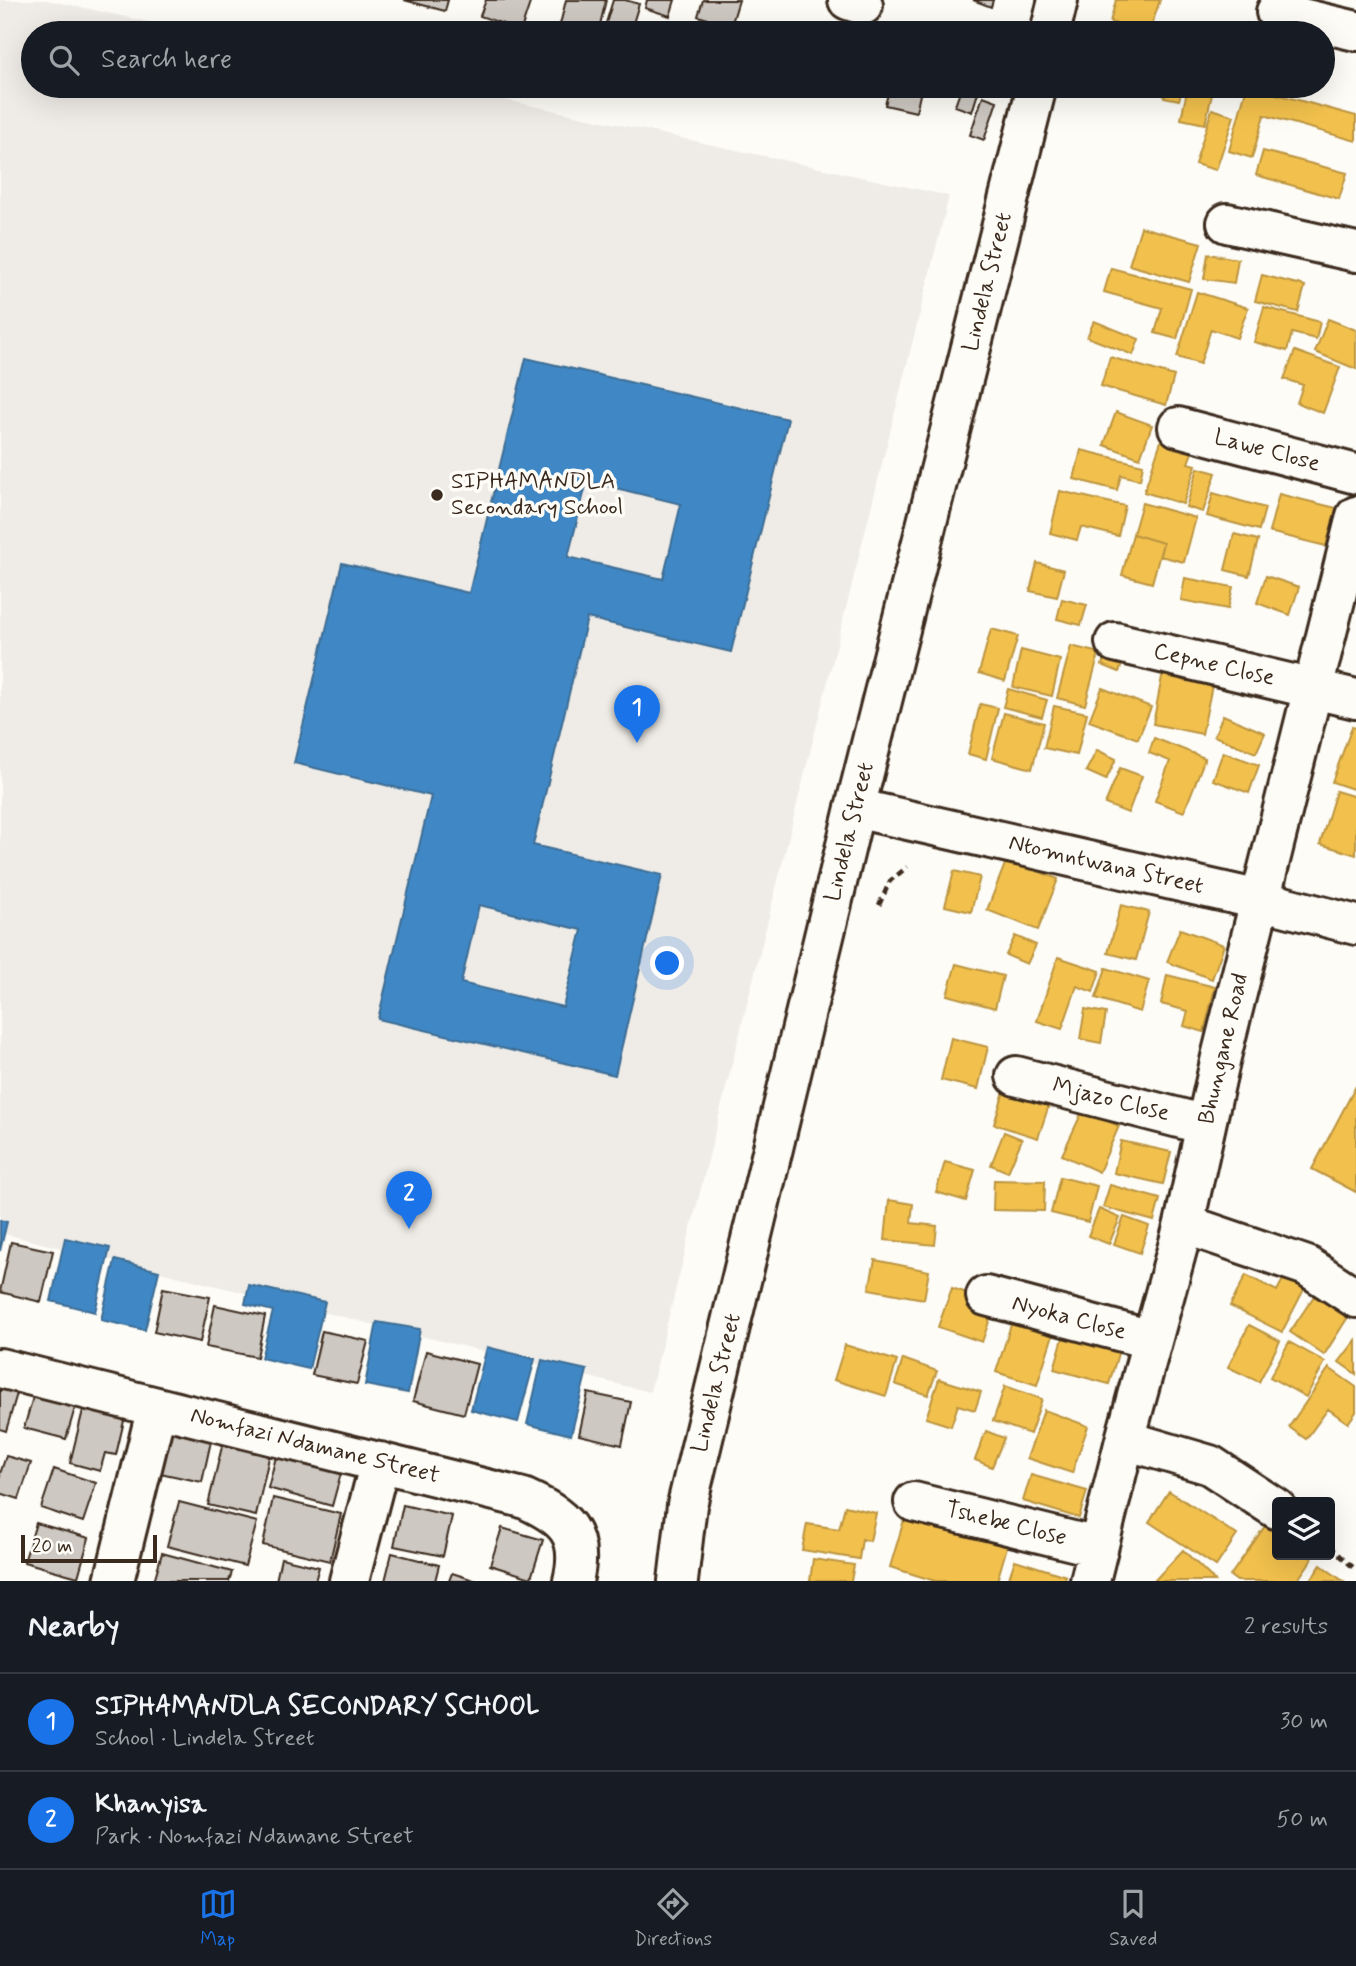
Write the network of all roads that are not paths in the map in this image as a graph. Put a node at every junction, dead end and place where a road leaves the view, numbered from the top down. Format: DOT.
graph roads {
  1 [pos="1058,0"];
  2 [pos="1276,12"];
  3 [pos="1052,21"];
  4 [pos="1314,21"];
  5 [pos="1335,26"];
  6 [pos="1356,31"];
  7 [pos="1034,98"];
  8 [pos="1227,223"];
  9 [pos="1356,252"];
  10 [pos="1178,427"];
  11 [pos="1356,474"];
  12 [pos="1356,516"];
  13 [pos="1115,642"];
  14 [pos="1312,688"];
  15 [pos="1356,699"];
  16 [pos="855,808"];
  17 [pos="1260,900"];
  18 [pos="1356,925"];
  19 [pos="1016,1076"];
  20 [pos="1206,1125"];
  21 [pos="1184,1224"];
  22 [pos="985,1296"];
  23 [pos="1356,1298"];
  24 [pos="1152,1340"];
  25 [pos="0,1368"];
  26 [pos="157,1407"];
  27 [pos="1125,1440"];
  28 [pos="380,1462"];
  29 [pos="914,1502"];
  30 [pos="1272,1506"];
  31 [pos="1094,1564"];
  32 [pos="114,1581"];
  33 [pos="349,1581"];
  34 [pos="573,1581"];
  35 [pos="678,1581"];
  1 -- 3 [label="street"];
  2 -- 4 [label="street"];
  5 -- 6 [label="street"];
  7 -- 16 [label="street, Lindela Street"];
  8 -- 9 [label="street"];
  10 -- 11 [label="street, Lawe Close"];
  12 -- 14 [label="street, Bhungane Road"];
  13 -- 14 [label="street, Cepne Close"];
  14 -- 15 [label="street, Cepne Close"];
  14 -- 17 [label="street, Bhungane Road"];
  16 -- 17 [label="street, Ntomntwana Street"];
  16 -- 35 [label="street, Lindela Street"];
  17 -- 18 [label="street, Ntomntwana Street"];
  17 -- 20 [label="street, Bhungane Road"];
  19 -- 20 [label="street, Mjazo Close"];
  20 -- 21 [label="street, Bhungane Road"];
  21 -- 23 [label="street"];
  21 -- 24 [label="street, Bhungane Road"];
  22 -- 24 [label="street, Nyoka Close"];
  24 -- 27 [label="street, Bhungane Road"];
  25 -- 26 [label="street, Nomfazi Ndamane Street"];
  26 -- 28 [label="street, Nomfazi Ndamane Street"];
  26 -- 32 [label="street"];
  27 -- 30 [label="street"];
  27 -- 31 [label="street, Bhungane Road"];
  28 -- 33 [label="street"];
  28 -- 34 [label="street, Nomfazi Ndamane Street"];
  29 -- 31 [label="street, Tshebe Close"];
}
